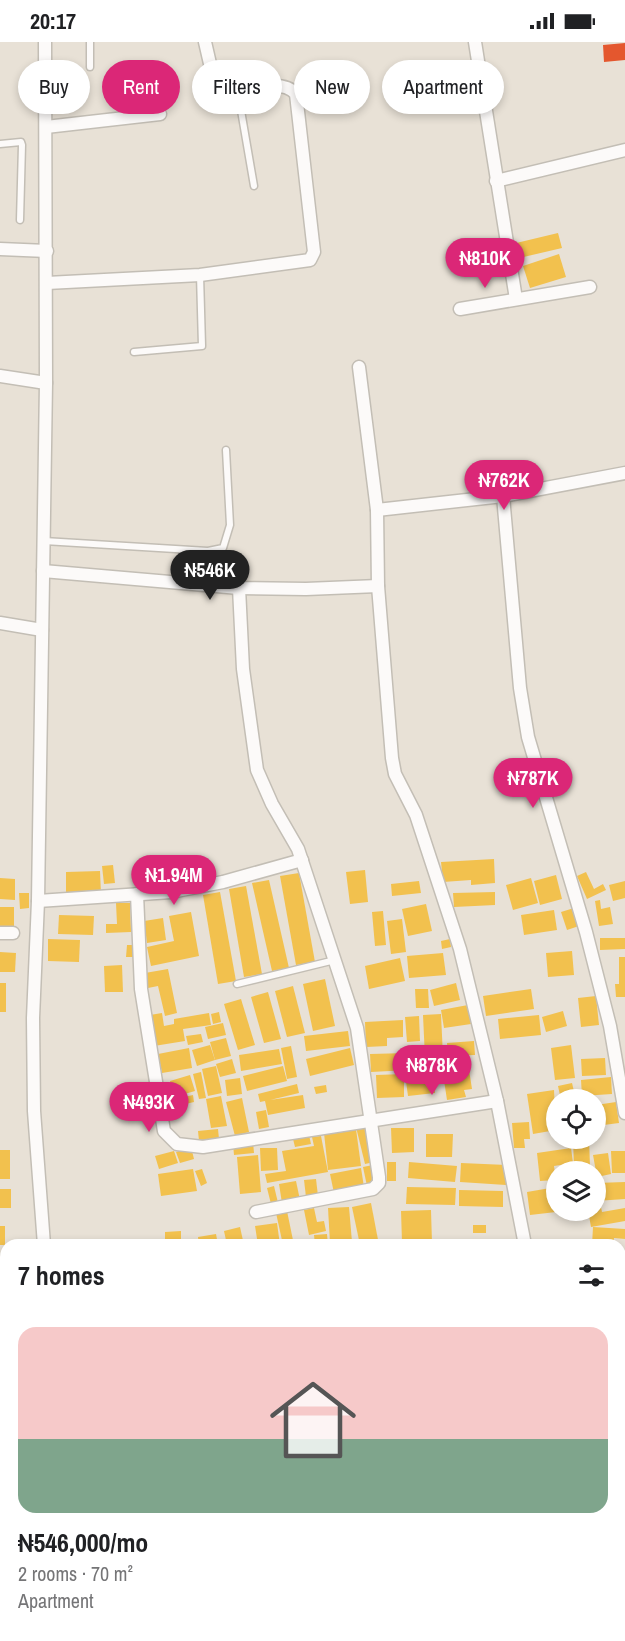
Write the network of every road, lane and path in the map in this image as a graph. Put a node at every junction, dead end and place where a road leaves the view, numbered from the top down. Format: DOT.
graph roads {
  1 [pos="45,42"];
  2 [pos="90,42"];
  3 [pos="205,42"];
  4 [pos="475,42"];
  5 [pos="90,60"];
  6 [pos="209,60"];
  7 [pos="282,85"];
  8 [pos="160,114"];
  9 [pos="242,114"];
  10 [pos="46,127"];
  11 [pos="0,144"];
  12 [pos="625,150"];
  13 [pos="496,181"];
  14 [pos="254,186"];
  15 [pos="20,220"];
  16 [pos="0,249"];
  17 [pos="46,251"];
  18 [pos="200,275"];
  19 [pos="46,283"];
  20 [pos="590,287"];
  21 [pos="516,299"];
  22 [pos="460,309"];
  23 [pos="134,352"];
  24 [pos="359,367"];
  25 [pos="0,376"];
  26 [pos="46,383"];
  27 [pos="226,450"];
  28 [pos="625,473"];
  29 [pos="503,496"];
  30 [pos="377,510"];
  31 [pos="44,541"];
  32 [pos="43,571"];
  33 [pos="378,586"];
  34 [pos="239,588"];
  35 [pos="0,623"];
  36 [pos="42,630"];
  37 [pos="302,860"];
  38 [pos="137,894"];
  39 [pos="38,902"];
  40 [pos="0,933"];
  41 [pos="13,933"];
  42 [pos="336,959"];
  43 [pos="237,984"];
  44 [pos="497,1101"];
  45 [pos="625,1113"];
  46 [pos="372,1120"];
  47 [pos="256,1212"];
  48 [pos="44,1239"];
  49 [pos="524,1239"];
  1 -- 10 [label="street"];
  2 -- 5 [label="lane"];
  3 -- 6 [label="street"];
  4 -- 13 [label="street"];
  7 -- 18 [label="street"];
  8 -- 10 [label="street"];
  9 -- 14 [label="lane"];
  10 -- 17 [label="street"];
  11 -- 15 [label="lane"];
  12 -- 13 [label="street"];
  13 -- 21 [label="street"];
  16 -- 17 [label="street"];
  17 -- 19 [label="street"];
  18 -- 19 [label="street"];
  18 -- 23 [label="lane"];
  19 -- 26 [label="street"];
  20 -- 21 [label="street"];
  21 -- 22 [label="street"];
  24 -- 30 [label="street"];
  25 -- 26 [label="street"];
  26 -- 31 [label="street"];
  27 -- 31 [label="lane"];
  28 -- 29 [label="street"];
  29 -- 30 [label="street"];
  29 -- 45 [label="street"];
  30 -- 33 [label="street"];
  31 -- 32 [label="street"];
  32 -- 34 [label="street"];
  32 -- 36 [label="street"];
  33 -- 34 [label="street"];
  33 -- 44 [label="street"];
  34 -- 37 [label="street"];
  35 -- 36 [label="street"];
  36 -- 39 [label="street"];
  37 -- 38 [label="street"];
  37 -- 42 [label="street"];
  38 -- 39 [label="street"];
  38 -- 46 [label="street"];
  39 -- 48 [label="street"];
  40 -- 41 [label="street"];
  42 -- 43 [label="lane"];
  42 -- 46 [label="street"];
  44 -- 46 [label="street"];
  44 -- 49 [label="street"];
  46 -- 47 [label="street"];
}
